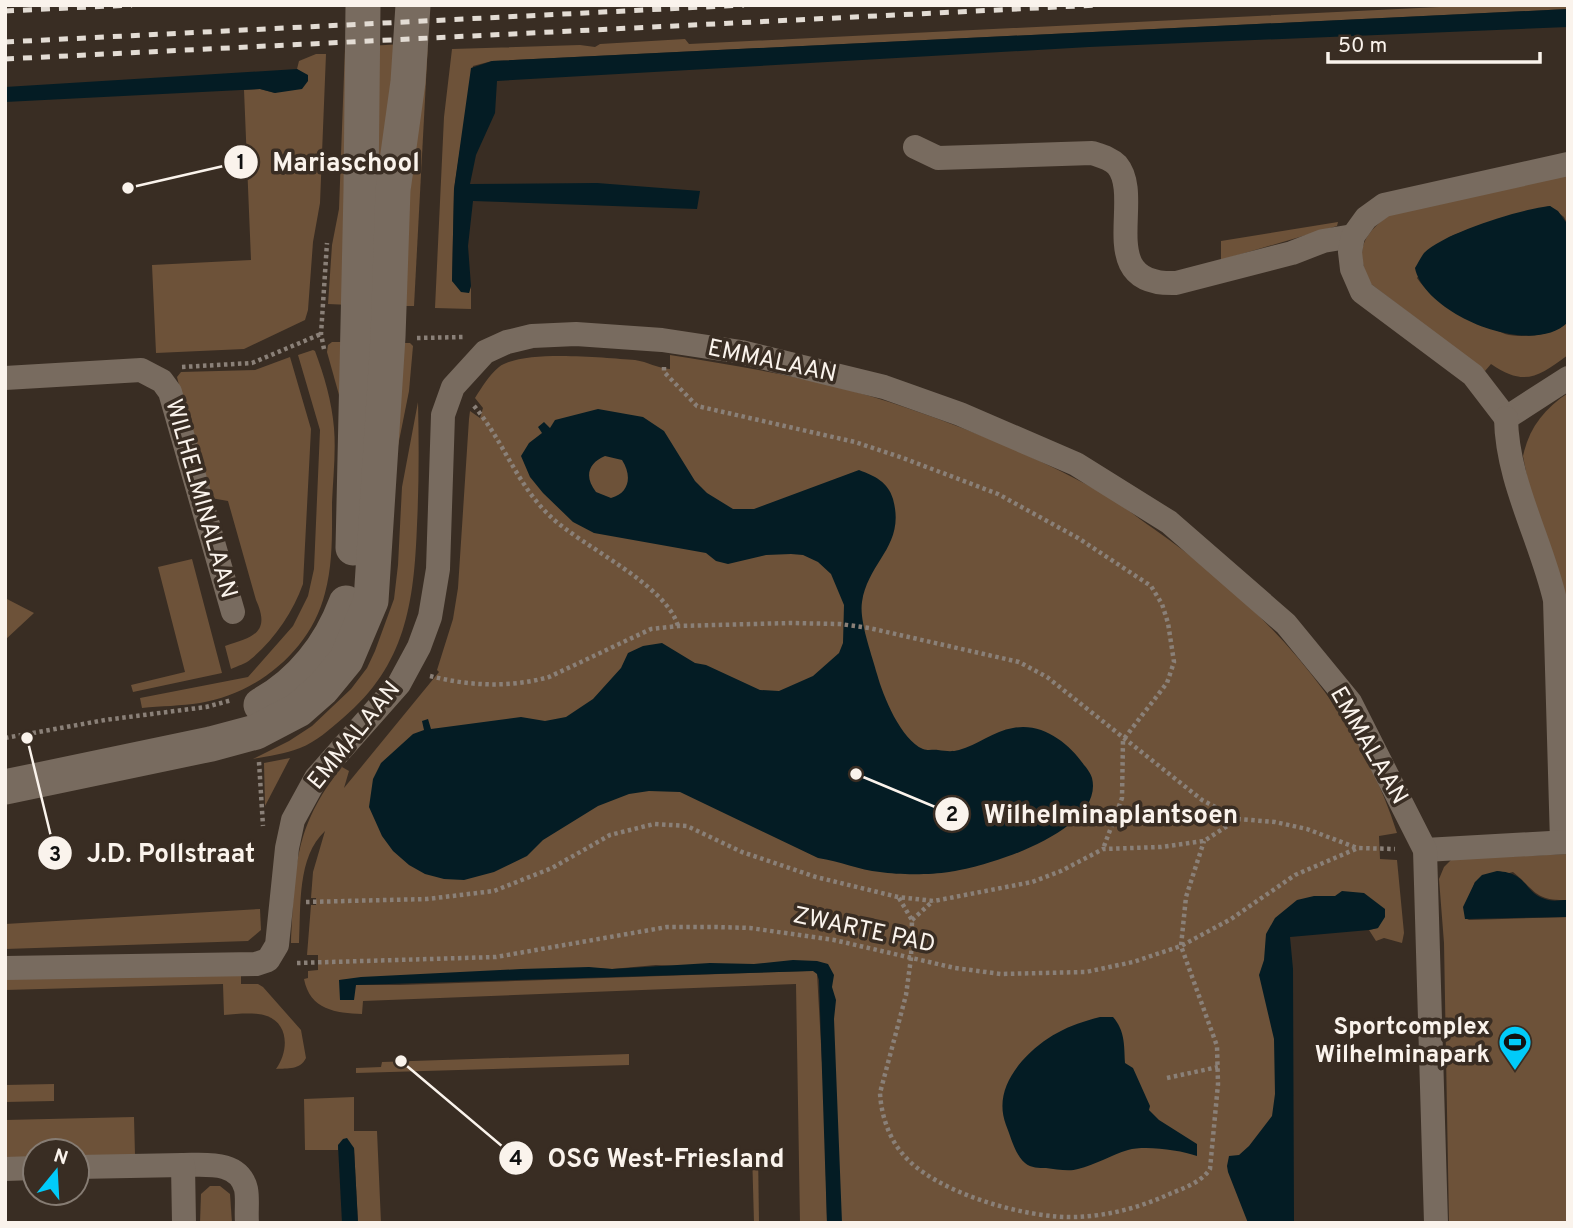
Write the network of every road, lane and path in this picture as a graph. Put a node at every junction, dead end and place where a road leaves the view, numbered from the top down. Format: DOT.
graph roads {
  1 [pos="412,5"];
  2 [pos="363,15"];
  3 [pos="915,147"];
  4 [pos="1568,163"];
  5 [pos="1353,236"];
  6 [pos="328,239"];
  7 [pos="662,340"];
  8 [pos="326,360"];
  9 [pos="5,378"];
  10 [pos="1568,378"];
  11 [pos="453,387"];
  12 [pos="1506,418"];
  13 [pos="233,612"];
  14 [pos="678,626"];
  15 [pos="407,670"];
  16 [pos="241,697"];
  17 [pos="5,738"];
  18 [pos="1124,740"];
  19 [pos="258,750"];
  20 [pos="5,763"];
  21 [pos="5,787"];
  22 [pos="1238,819"];
  23 [pos="1204,841"];
  24 [pos="1565,842"];
  25 [pos="287,848"];
  26 [pos="1358,848"];
  27 [pos="1103,849"];
  28 [pos="1425,850"];
  29 [pos="898,897"];
  30 [pos="934,901"];
  31 [pos="281,902"];
  32 [pos="912,920"];
  33 [pos="1181,946"];
  34 [pos="911,958"];
  35 [pos="268,960"];
  36 [pos="5,968"];
  37 [pos="1218,1067"];
  38 [pos="1167,1078"];
  39 [pos="183,1165"];
  40 [pos="91,1167"];
  41 [pos="184,1223"];
  42 [pos="247,1223"];
  43 [pos="1436,1223"];
  1 -- 21 [label="street"];
  2 -- 20 [label="street"];
  3 -- 5 [label="street"];
  4 -- 5 [label="street"];
  5 -- 12 [label="street"];
  6 -- 8 [label="path"];
  7 -- 11 [label="street, EMMALAAN"];
  7 -- 18 [label="path"];
  7 -- 28 [label="street, EMMALAAN"];
  9 -- 13 [label="street, WILHELMINALAAN"];
  10 -- 12 [label="street"];
  11 -- 14 [label="path"];
  11 -- 15 [label="street, EMMALAAN"];
  12 -- 24 [label="street"];
  14 -- 15 [label="path"];
  14 -- 18 [label="path"];
  15 -- 25 [label="street, EMMALAAN"];
  16 -- 17 [label="path"];
  18 -- 22 [label="path"];
  18 -- 27 [label="path"];
  19 -- 25 [label="path"];
  22 -- 23 [label="path"];
  22 -- 26 [label="path"];
  23 -- 27 [label="path"];
  23 -- 33 [label="path"];
  24 -- 28 [label="street"];
  25 -- 31 [label="street, EMMALAAN"];
  26 -- 28 [label="path, ZWARTE PAD"];
  26 -- 33 [label="path, ZWARTE PAD"];
  27 -- 30 [label="path"];
  28 -- 43 [label="street, EMMALAAN"];
  29 -- 30 [label="path"];
  29 -- 31 [label="path"];
  29 -- 32 [label="path"];
  30 -- 32 [label="path"];
  31 -- 35 [label="street, EMMALAAN"];
  32 -- 34 [label="path"];
  33 -- 34 [label="path, ZWARTE PAD"];
  33 -- 37 [label="path"];
  34 -- 35 [label="path, ZWARTE PAD"];
  34 -- 37 [label="path"];
  35 -- 36 [label="street"];
  37 -- 38 [label="path"];
  39 -- 40 [label="street"];
  39 -- 41 [label="street"];
  39 -- 42 [label="street"];
}
